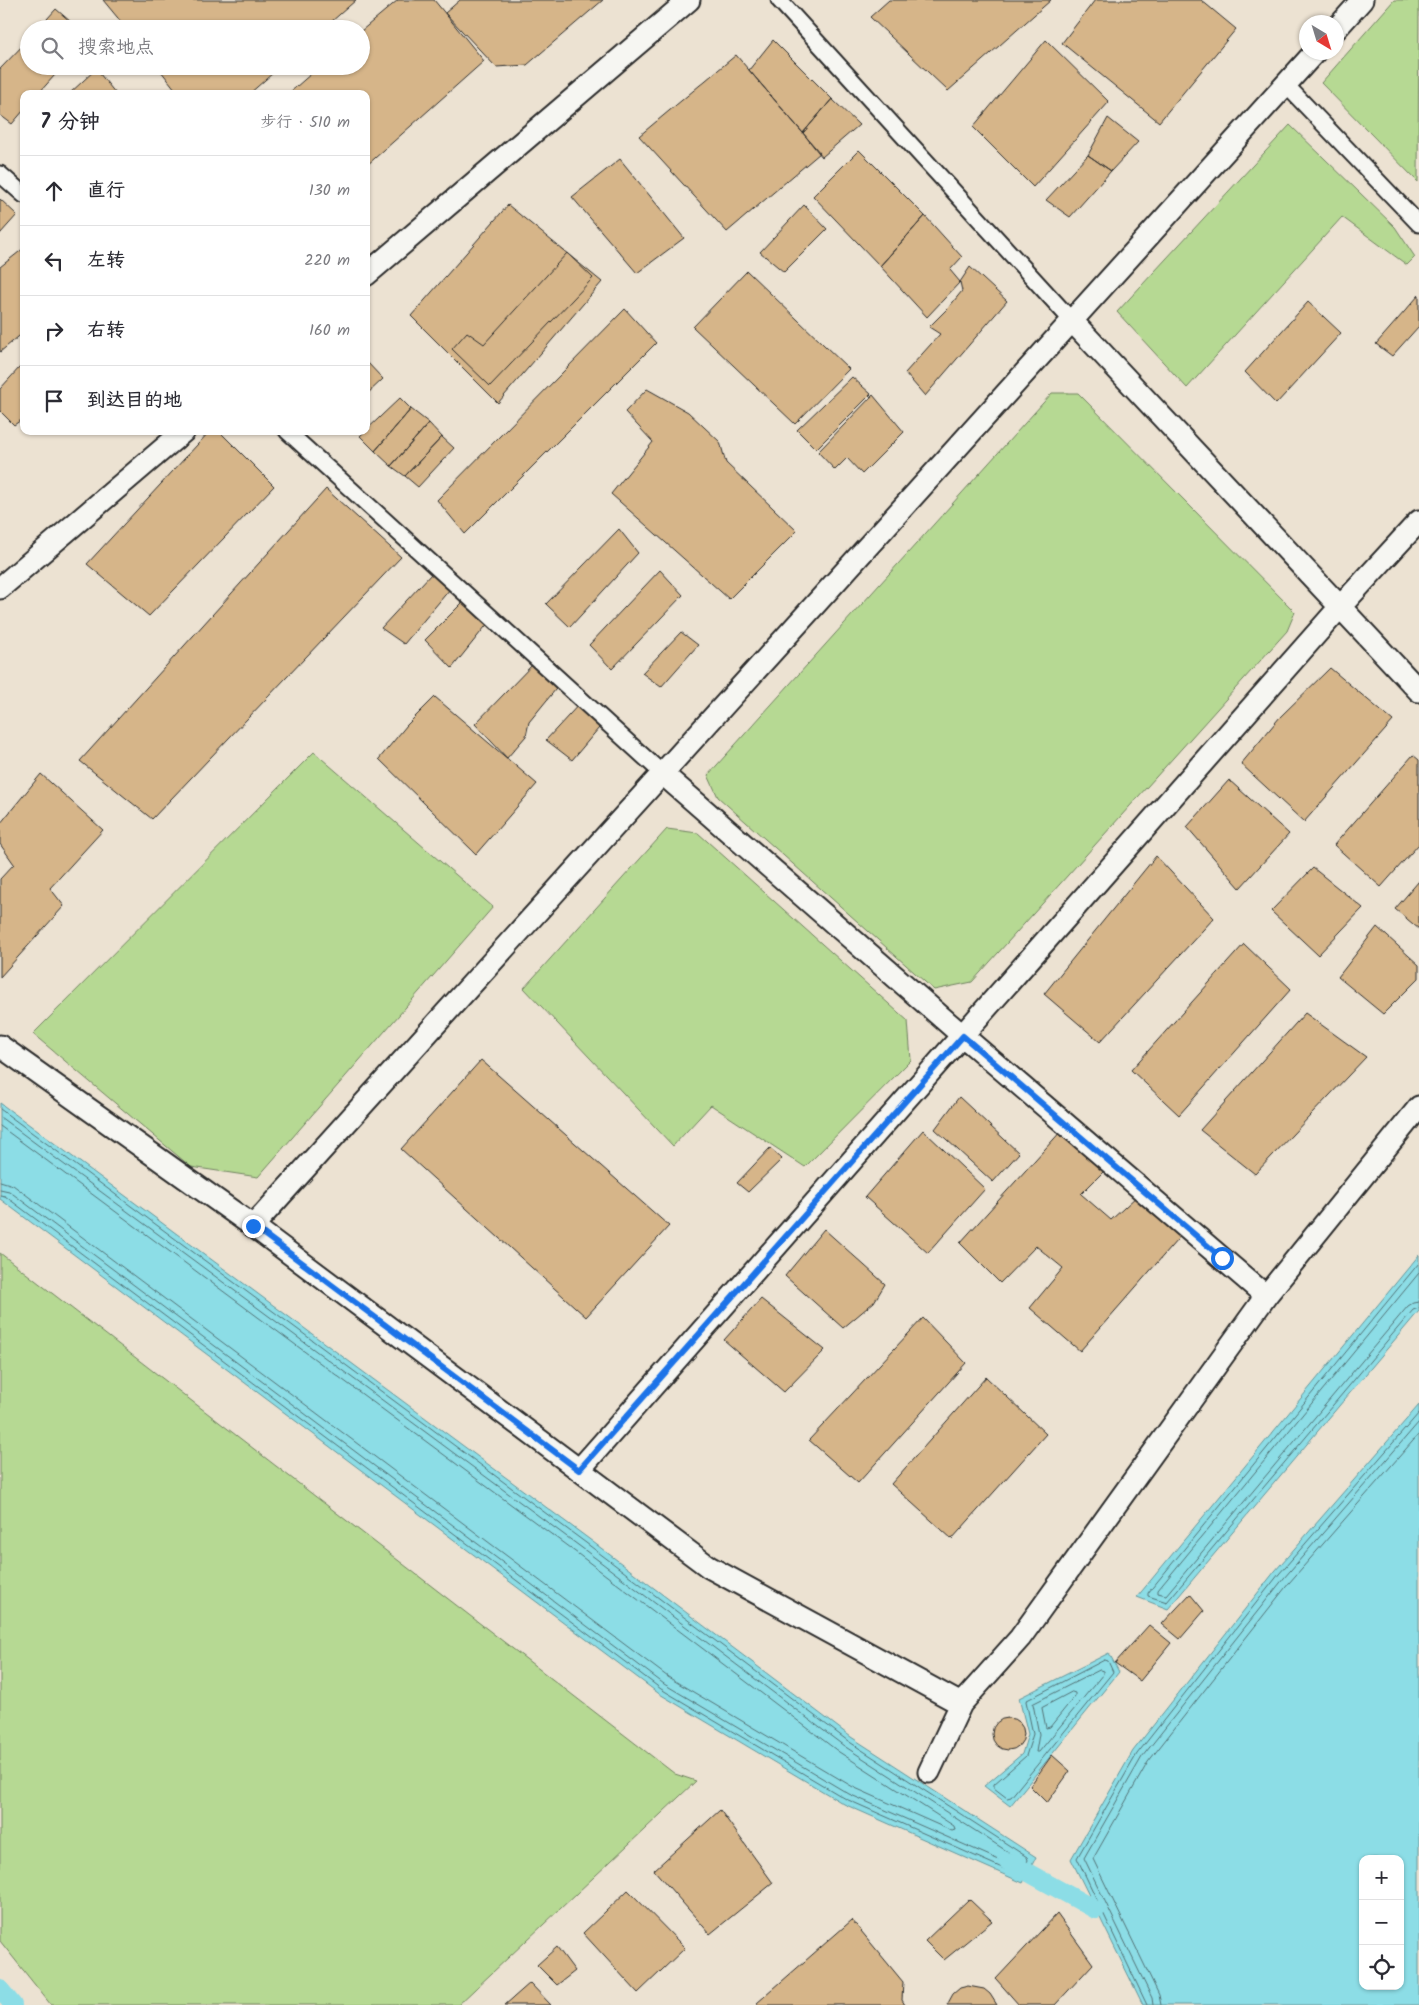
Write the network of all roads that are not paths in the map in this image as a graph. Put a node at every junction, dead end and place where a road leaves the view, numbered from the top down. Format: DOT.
graph roads {
  1 [pos="689,0"];
  2 [pos="778,0"];
  3 [pos="1362,0"];
  4 [pos="1344,20"];
  5 [pos="1308,60"];
  6 [pos="1286,85"];
  7 [pos="0,174"];
  8 [pos="20,192"];
  9 [pos="1416,216"];
  10 [pos="370,273"];
  11 [pos="1073,322"];
  12 [pos="179,435"];
  13 [pos="291,435"];
  14 [pos="1419,521"];
  15 [pos="0,588"];
  16 [pos="1340,607"];
  17 [pos="1419,691"];
  18 [pos="663,774"];
  19 [pos="963,1036"];
  20 [pos="0,1046"];
  21 [pos="1419,1107"];
  22 [pos="253,1226"];
  23 [pos="1266,1296"];
  24 [pos="579,1470"];
  25 [pos="960,1704"];
  26 [pos="929,1772"];
  1 -- 10 [label="street"];
  2 -- 11 [label="street"];
  3 -- 4 [label="street"];
  5 -- 6 [label="street"];
  6 -- 9 [label="street"];
  6 -- 11 [label="street"];
  7 -- 8 [label="street"];
  11 -- 16 [label="street"];
  11 -- 18 [label="street"];
  12 -- 15 [label="street"];
  13 -- 18 [label="street"];
  14 -- 16 [label="street"];
  16 -- 17 [label="street"];
  16 -- 19 [label="street"];
  18 -- 19 [label="street"];
  18 -- 22 [label="street"];
  19 -- 23 [label="street"];
  19 -- 24 [label="street"];
  20 -- 22 [label="street"];
  21 -- 23 [label="street"];
  22 -- 24 [label="street"];
  23 -- 25 [label="street"];
  24 -- 25 [label="street"];
  25 -- 26 [label="street"];
}
